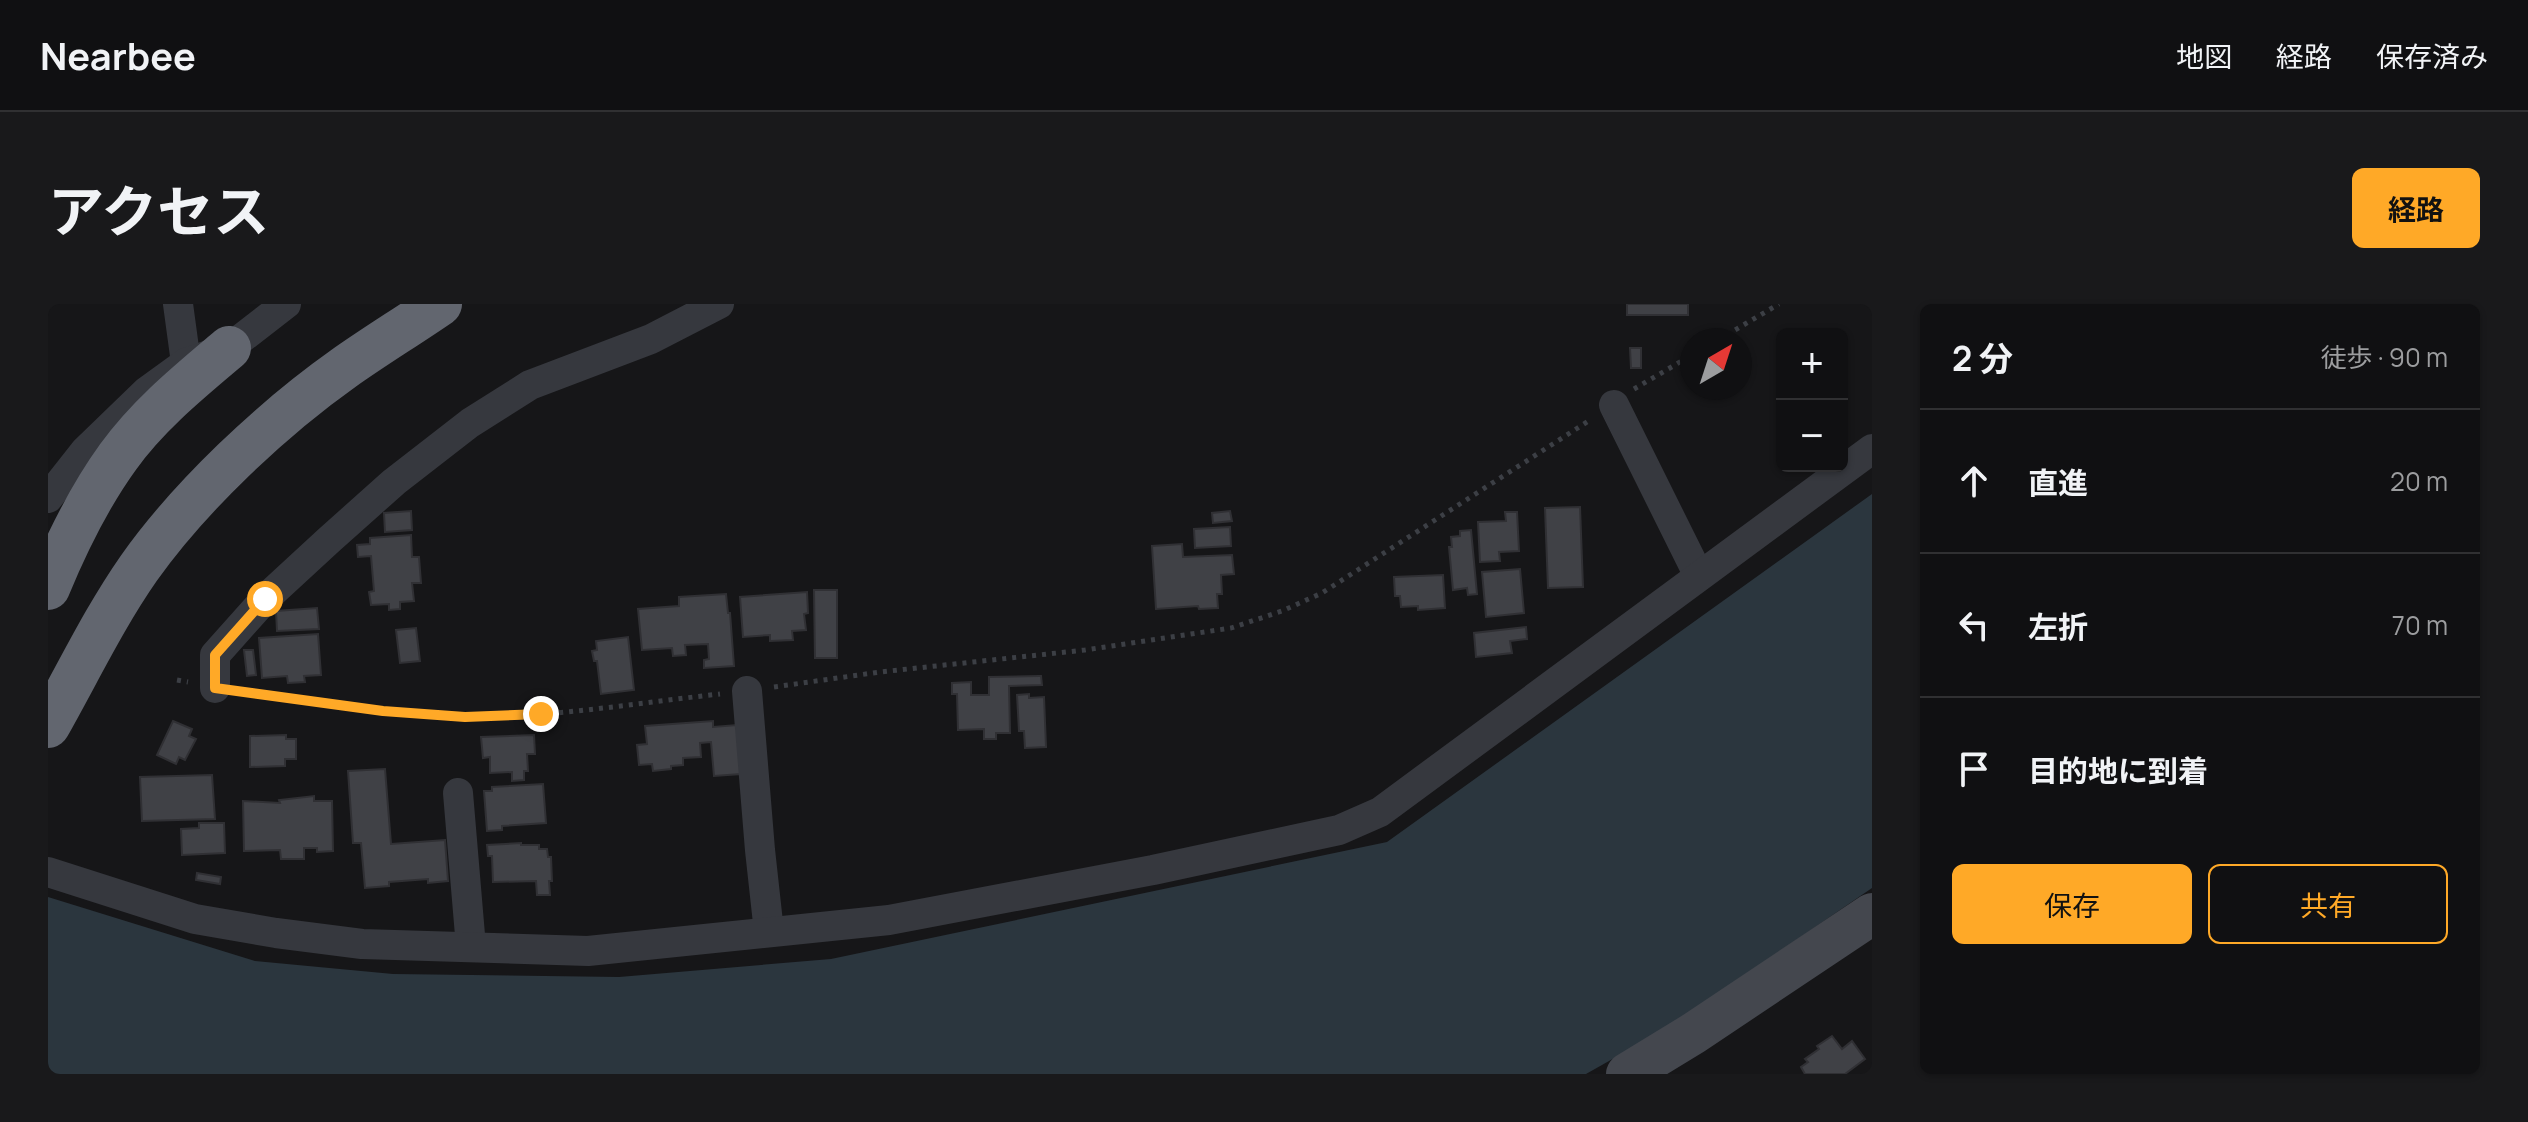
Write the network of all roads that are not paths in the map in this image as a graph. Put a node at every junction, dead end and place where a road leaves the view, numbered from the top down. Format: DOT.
graph roads {
  1 [pos="178,304"];
  2 [pos="286,304"];
  3 [pos="461,304"];
  4 [pos="719,304"];
  5 [pos="423,316"];
  6 [pos="229,348"];
  7 [pos="186,363"];
  8 [pos="1614,405"];
  9 [pos="1872,449"];
  10 [pos="48,498"];
  11 [pos="1699,576"];
  12 [pos="48,588"];
  13 [pos="215,688"];
  14 [pos="747,691"];
  15 [pos="48,726"];
  16 [pos="458,793"];
  17 [pos="48,872"];
  18 [pos="1872,914"];
  19 [pos="769,932"];
  20 [pos="471,947"];
  21 [pos="1641,1071"];
  1 -- 7 [label="street"];
  2 -- 6 [label="street"];
  3 -- 5 [label="highway"];
  4 -- 13 [label="street"];
  5 -- 15 [label="highway"];
  6 -- 7 [label="street"];
  6 -- 12 [label="highway"];
  7 -- 10 [label="street"];
  8 -- 11 [label="street"];
  9 -- 11 [label="street"];
  11 -- 19 [label="street"];
  14 -- 19 [label="street"];
  16 -- 20 [label="street"];
  17 -- 20 [label="street"];
  18 -- 21 [label="street"];
  19 -- 20 [label="street"];
}
